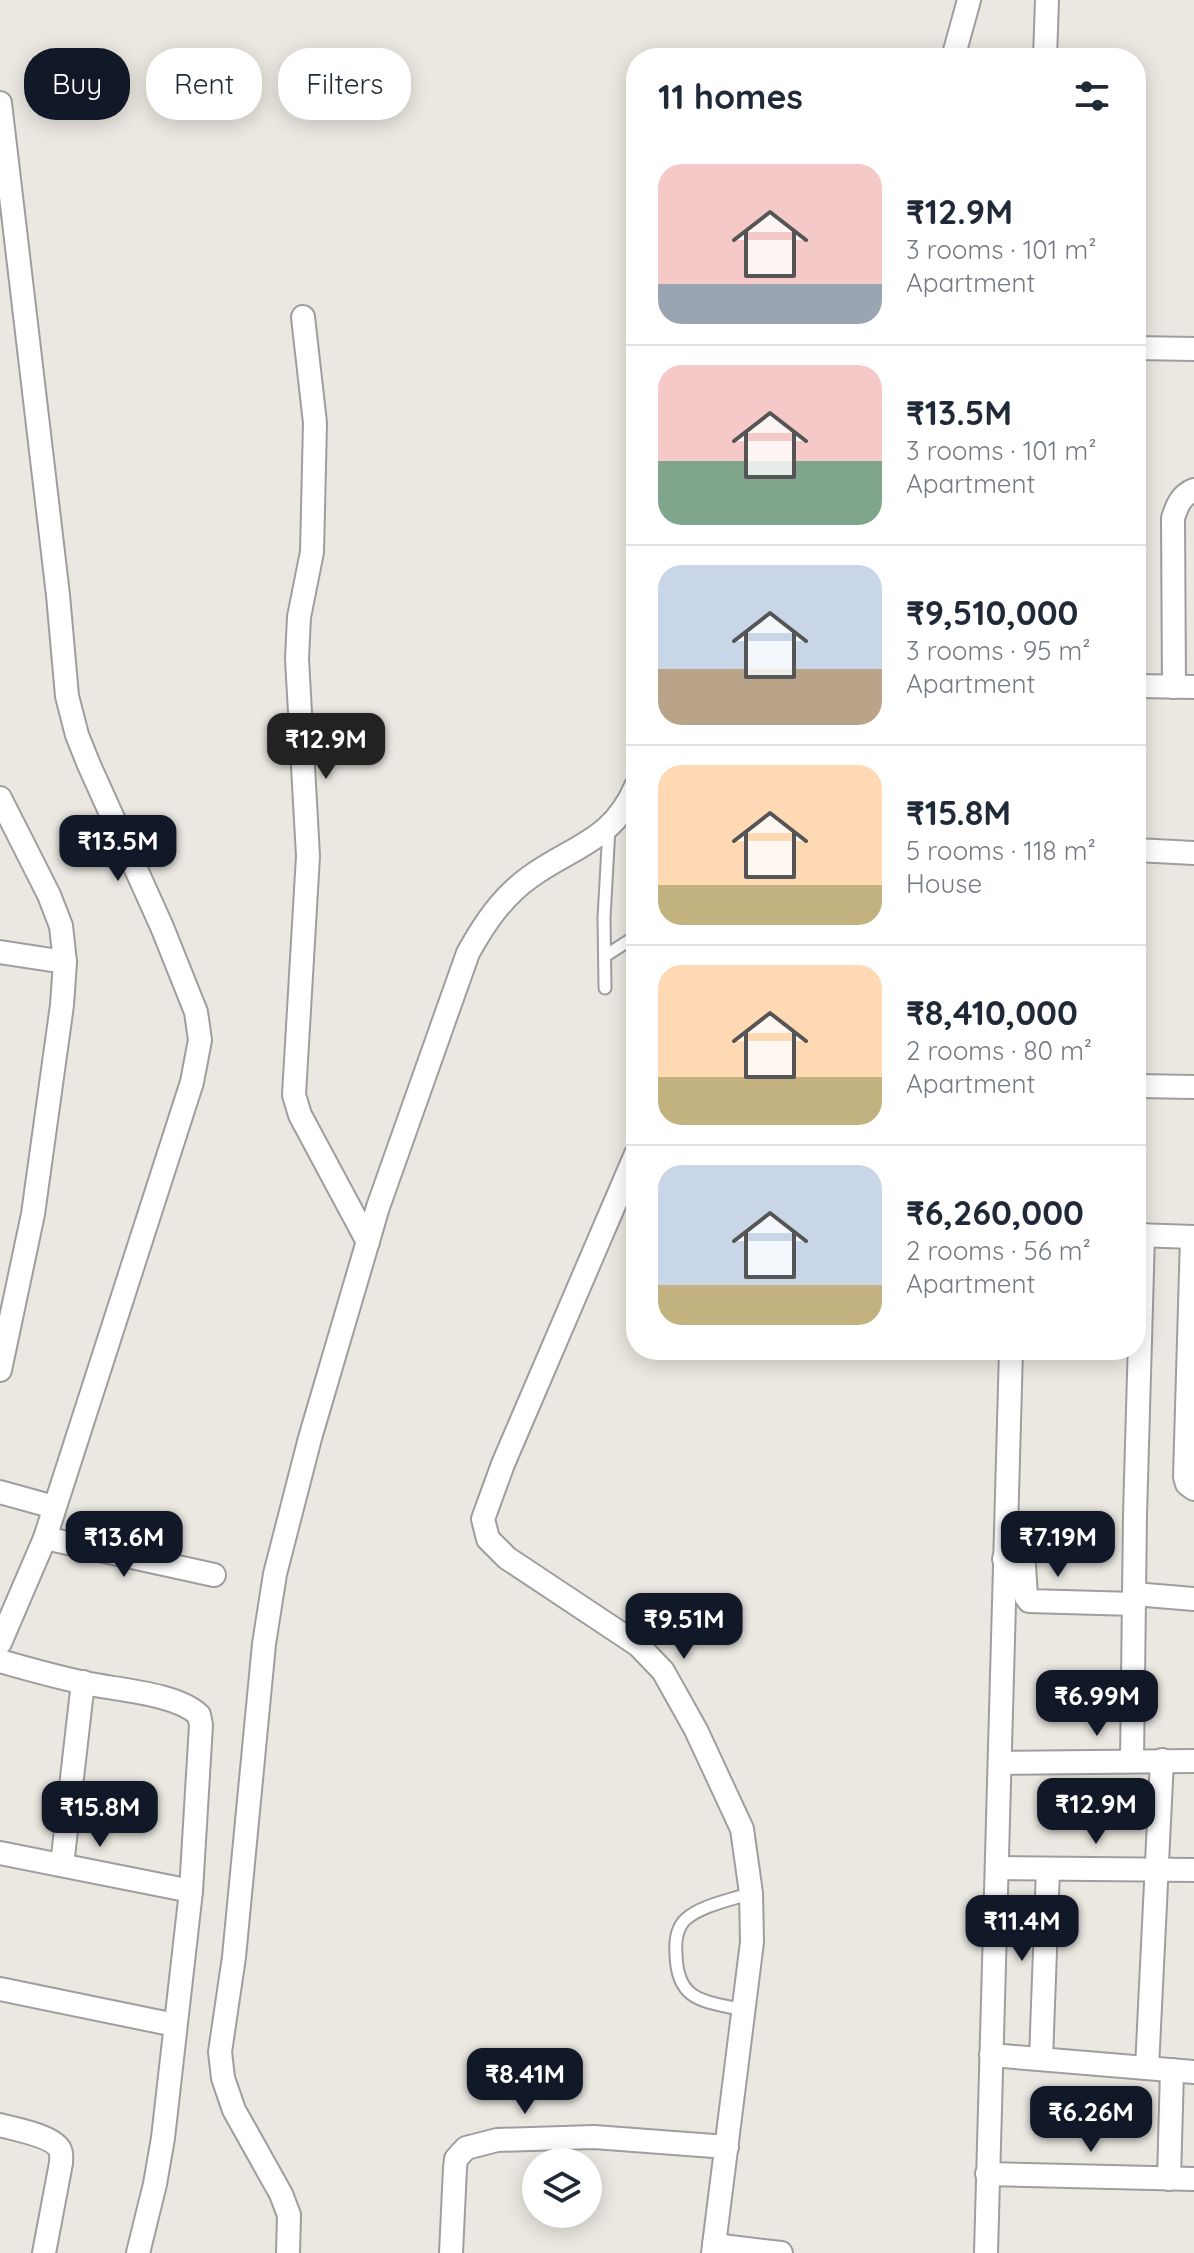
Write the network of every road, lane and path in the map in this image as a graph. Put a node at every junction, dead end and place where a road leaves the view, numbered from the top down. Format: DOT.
graph roads {
  1 [pos="969,0"];
  2 [pos="1047,0"];
  3 [pos="956,48"];
  4 [pos="1045,48"];
  5 [pos="0,103"];
  6 [pos="303,317"];
  7 [pos="1146,348"];
  8 [pos="1194,349"];
  9 [pos="1194,490"];
  10 [pos="1146,686"];
  11 [pos="1184,687"];
  12 [pos="0,798"];
  13 [pos="626,804"];
  14 [pos="609,828"];
  15 [pos="1146,851"];
  16 [pos="1194,853"];
  17 [pos="626,942"];
  18 [pos="0,952"];
  19 [pos="605,956"];
  20 [pos="65,962"];
  21 [pos="605,988"];
  22 [pos="1146,1086"];
  23 [pos="1194,1087"];
  24 [pos="626,1177"];
  25 [pos="1146,1235"];
  26 [pos="1193,1237"];
  27 [pos="368,1242"];
  28 [pos="6,1312"];
  29 [pos="1011,1360"];
  30 [pos="1138,1360"];
  31 [pos="0,1370"];
  32 [pos="1194,1489"];
  33 [pos="0,1492"];
  34 [pos="46,1505"];
  35 [pos="45,1538"];
  36 [pos="1004,1559"];
  37 [pos="214,1575"];
  38 [pos="1134,1599"];
  39 [pos="1194,1599"];
  40 [pos="0,1643"];
  41 [pos="0,1661"];
  42 [pos="83,1682"];
  43 [pos="1162,1760"];
  44 [pos="1132,1761"];
  45 [pos="1194,1761"];
  46 [pos="1000,1763"];
  47 [pos="0,1853"];
  48 [pos="62,1865"];
  49 [pos="997,1868"];
  50 [pos="1048,1869"];
  51 [pos="1158,1870"];
  52 [pos="1194,1870"];
  53 [pos="191,1891"];
  54 [pos="751,1893"];
  55 [pos="0,1989"];
  56 [pos="744,2010"];
  57 [pos="175,2025"];
  58 [pos="991,2055"];
  59 [pos="1041,2059"];
  60 [pos="1147,2068"];
  61 [pos="1183,2071"];
  62 [pos="0,2125"];
  63 [pos="727,2147"];
  64 [pos="987,2174"];
  65 [pos="1169,2179"];
  66 [pos="1194,2179"];
  67 [pos="714,2249"];
  68 [pos="44,2253"];
  69 [pos="138,2253"];
  70 [pos="288,2253"];
  71 [pos="451,2253"];
  72 [pos="781,2253"];
  73 [pos="986,2253"];
  1 -- 3 [label="street"];
  2 -- 4 [label="street"];
  5 -- 34 [label="street"];
  6 -- 27 [label="street"];
  7 -- 8 [label="street"];
  9 -- 11 [label="street"];
  10 -- 11 [label="street"];
  12 -- 20 [label="street"];
  13 -- 14 [label="street"];
  14 -- 19 [label="lane"];
  14 -- 27 [label="street"];
  15 -- 16 [label="street"];
  17 -- 19 [label="lane"];
  18 -- 20 [label="street"];
  19 -- 21 [label="lane"];
  20 -- 28 [label="street"];
  22 -- 23 [label="street"];
  24 -- 54 [label="street"];
  25 -- 26 [label="street"];
  26 -- 32 [label="street"];
  27 -- 70 [label="street"];
  28 -- 31 [label="street"];
  29 -- 36 [label="street"];
  30 -- 38 [label="street"];
  33 -- 34 [label="street"];
  34 -- 35 [label="street"];
  35 -- 37 [label="street"];
  35 -- 40 [label="street"];
  36 -- 38 [label="street"];
  36 -- 46 [label="street"];
  38 -- 39 [label="street"];
  38 -- 44 [label="street"];
  41 -- 42 [label="street"];
  42 -- 48 [label="street"];
  42 -- 53 [label="street"];
  43 -- 44 [label="street"];
  43 -- 45 [label="street"];
  43 -- 51 [label="street"];
  44 -- 46 [label="street"];
  46 -- 49 [label="street"];
  47 -- 48 [label="street"];
  48 -- 53 [label="street"];
  49 -- 50 [label="street"];
  49 -- 58 [label="street"];
  50 -- 51 [label="street"];
  50 -- 59 [label="street"];
  51 -- 52 [label="street"];
  51 -- 60 [label="street"];
  53 -- 57 [label="street"];
  54 -- 56 [label="street"];
  54 -- 56 [label="lane"];
  55 -- 57 [label="street"];
  56 -- 63 [label="street"];
  57 -- 69 [label="street"];
  58 -- 59 [label="street"];
  58 -- 64 [label="street"];
  59 -- 60 [label="street"];
  60 -- 61 [label="street"];
  61 -- 65 [label="street"];
  62 -- 68 [label="street"];
  63 -- 67 [label="street"];
  63 -- 71 [label="street"];
  64 -- 65 [label="street"];
  64 -- 73 [label="street"];
  65 -- 66 [label="street"];
  67 -- 72 [label="street"];
}
